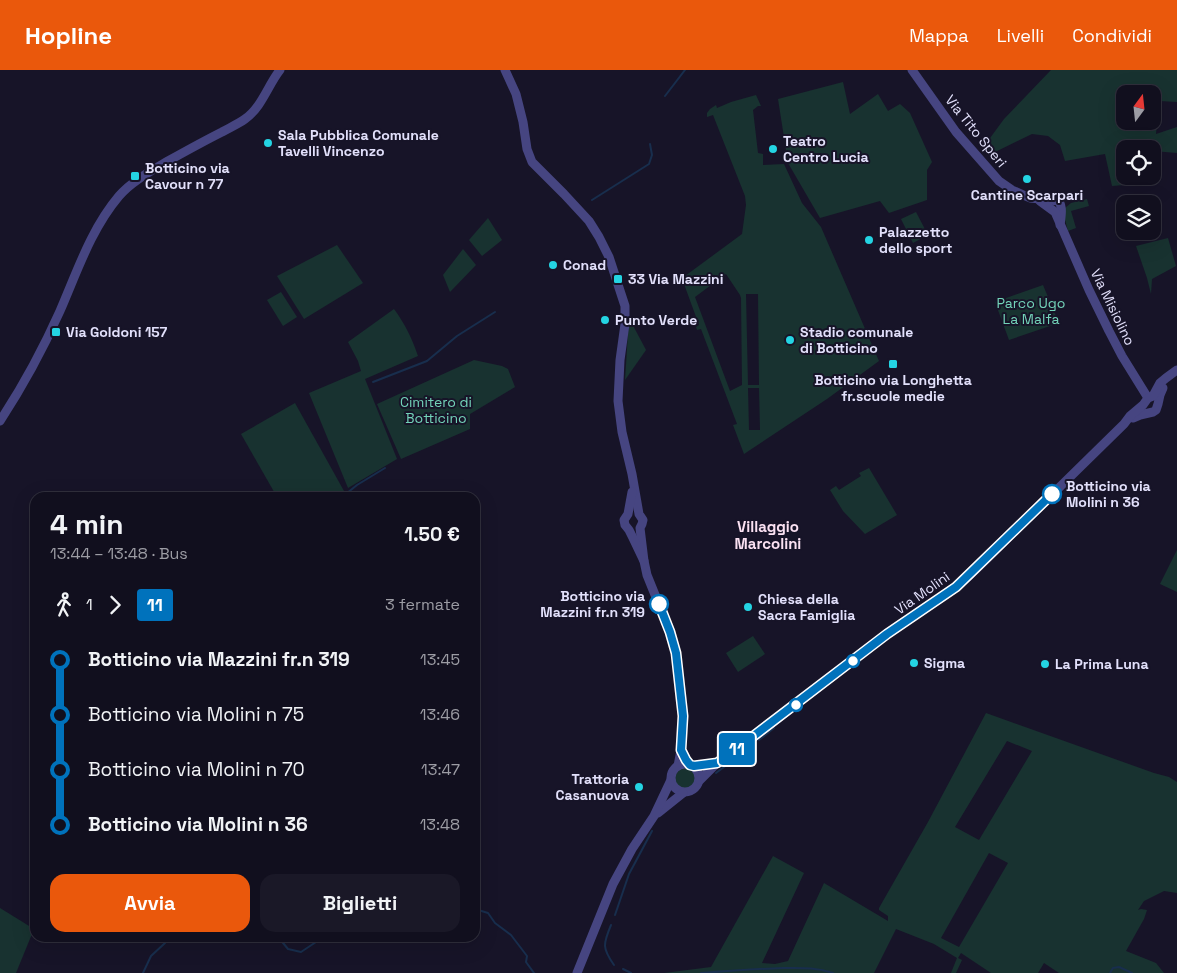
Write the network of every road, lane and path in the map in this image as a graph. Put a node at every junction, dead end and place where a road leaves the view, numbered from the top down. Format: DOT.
graph roads {
  1 [pos="280,70"];
  2 [pos="505,70"];
  3 [pos="912,70"];
  4 [pos="1038,200"];
  5 [pos="1058,200"];
  6 [pos="1055,212"];
  7 [pos="1060,225"];
  8 [pos="1177,371"];
  9 [pos="1140,384"];
  10 [pos="1158,387"];
  11 [pos="1150,402"];
  12 [pos="0,421"];
  13 [pos="633,486"];
  14 [pos="628,514"];
  15 [pos="639,514"];
  16 [pos="640,528"];
  17 [pos="630,530"];
  18 [pos="644,561"];
  19 [pos="681,750"];
  20 [pos="717,763"];
  21 [pos="678,766"];
  22 [pos="692,766"];
  23 [pos="671,780"];
  24 [pos="700,780"];
  25 [pos="684,793"];
  26 [pos="654,816"];
  27 [pos="577,973"];
  1 -- 12 [label="street"];
  2 -- 13 [label="street"];
  3 -- 4 [label="street, Via Tito Speri"];
  4 -- 5 [label="street, Via Tito Speri"];
  4 -- 6 [label="street"];
  5 -- 6 [label="street"];
  5 -- 7 [label="street, Via Misiolino"];
  6 -- 7 [label="street, Via Misiolino"];
  7 -- 9 [label="street, Via Misiolino"];
  8 -- 10 [label="street, Via Molini"];
  8 -- 11 [label="street, Via Molini"];
  9 -- 10 [label="street"];
  9 -- 11 [label="street, Via Misiolino"];
  10 -- 11 [label="street, Via Molini"];
  11 -- 20 [label="street, Via Molini"];
  13 -- 14 [label="street"];
  13 -- 15 [label="street"];
  14 -- 15 [label="street"];
  14 -- 17 [label="street"];
  15 -- 16 [label="street"];
  16 -- 17 [label="street"];
  16 -- 18 [label="street"];
  17 -- 18 [label="street"];
  18 -- 19 [label="street"];
  19 -- 21 [label="street"];
  19 -- 22 [label="street"];
  20 -- 22 [label="street, Via Molini"];
  20 -- 24 [label="street, Via Molini"];
  21 -- 22 [label="street"];
  21 -- 23 [label="street"];
  22 -- 24 [label="street"];
  23 -- 25 [label="street"];
  23 -- 26 [label="street"];
  24 -- 25 [label="street"];
  25 -- 26 [label="street"];
  26 -- 27 [label="street"];
}
